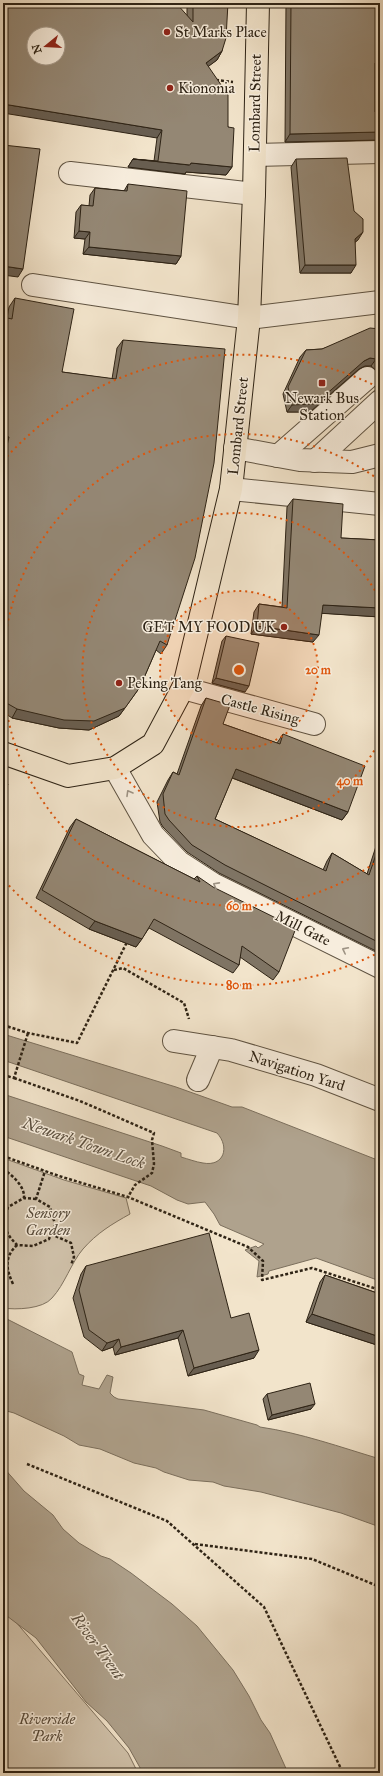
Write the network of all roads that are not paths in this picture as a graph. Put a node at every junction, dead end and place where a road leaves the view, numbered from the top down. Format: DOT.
graph roads {
  1 [pos="258,3"];
  2 [pos="380,152"];
  3 [pos="255,155"];
  4 [pos="70,173"];
  5 [pos="254,194"];
  6 [pos="34,285"];
  7 [pos="380,302"];
  8 [pos="249,318"];
  9 [pos="374,381"];
  10 [pos="380,401"];
  11 [pos="380,421"];
  12 [pos="380,438"];
  13 [pos="235,448"];
  14 [pos="380,455"];
  15 [pos="315,460"];
  16 [pos="231,489"];
  17 [pos="380,504"];
  18 [pos="183,688"];
  19 [pos="314,724"];
  20 [pos="3,753"];
  21 [pos="116,768"];
  22 [pos="380,967"];
  23 [pos="174,1041"];
  24 [pos="212,1047"];
  25 [pos="198,1080"];
  26 [pos="380,1100"];
  1 -- 3 [label="main road, Lombard Street"];
  2 -- 3 [label="street"];
  3 -- 5 [label="main road, Lombard Street"];
  4 -- 5 [label="street"];
  5 -- 8 [label="main road, Lombard Street"];
  6 -- 8 [label="street"];
  7 -- 8 [label="street"];
  8 -- 13 [label="main road, Lombard Street"];
  9 -- 15 [label="street"];
  10 -- 15 [label="street"];
  11 -- 15 [label="street"];
  12 -- 15 [label="street"];
  13 -- 15 [label="street"];
  13 -- 16 [label="main road, Lombard Street"];
  14 -- 15 [label="street"];
  16 -- 17 [label="street"];
  16 -- 18 [label="main road, Lombard Street"];
  18 -- 19 [label="street, Castle Rising"];
  18 -- 21 [label="main road, Lombard Street"];
  20 -- 21 [label="main road, Lombard Street"];
  22 -- 21 [label="street, Mill Gate, one-way"];
  23 -- 24 [label="street, Navigation Yard"];
  24 -- 25 [label="street"];
  24 -- 26 [label="street, Navigation Yard"];
}
